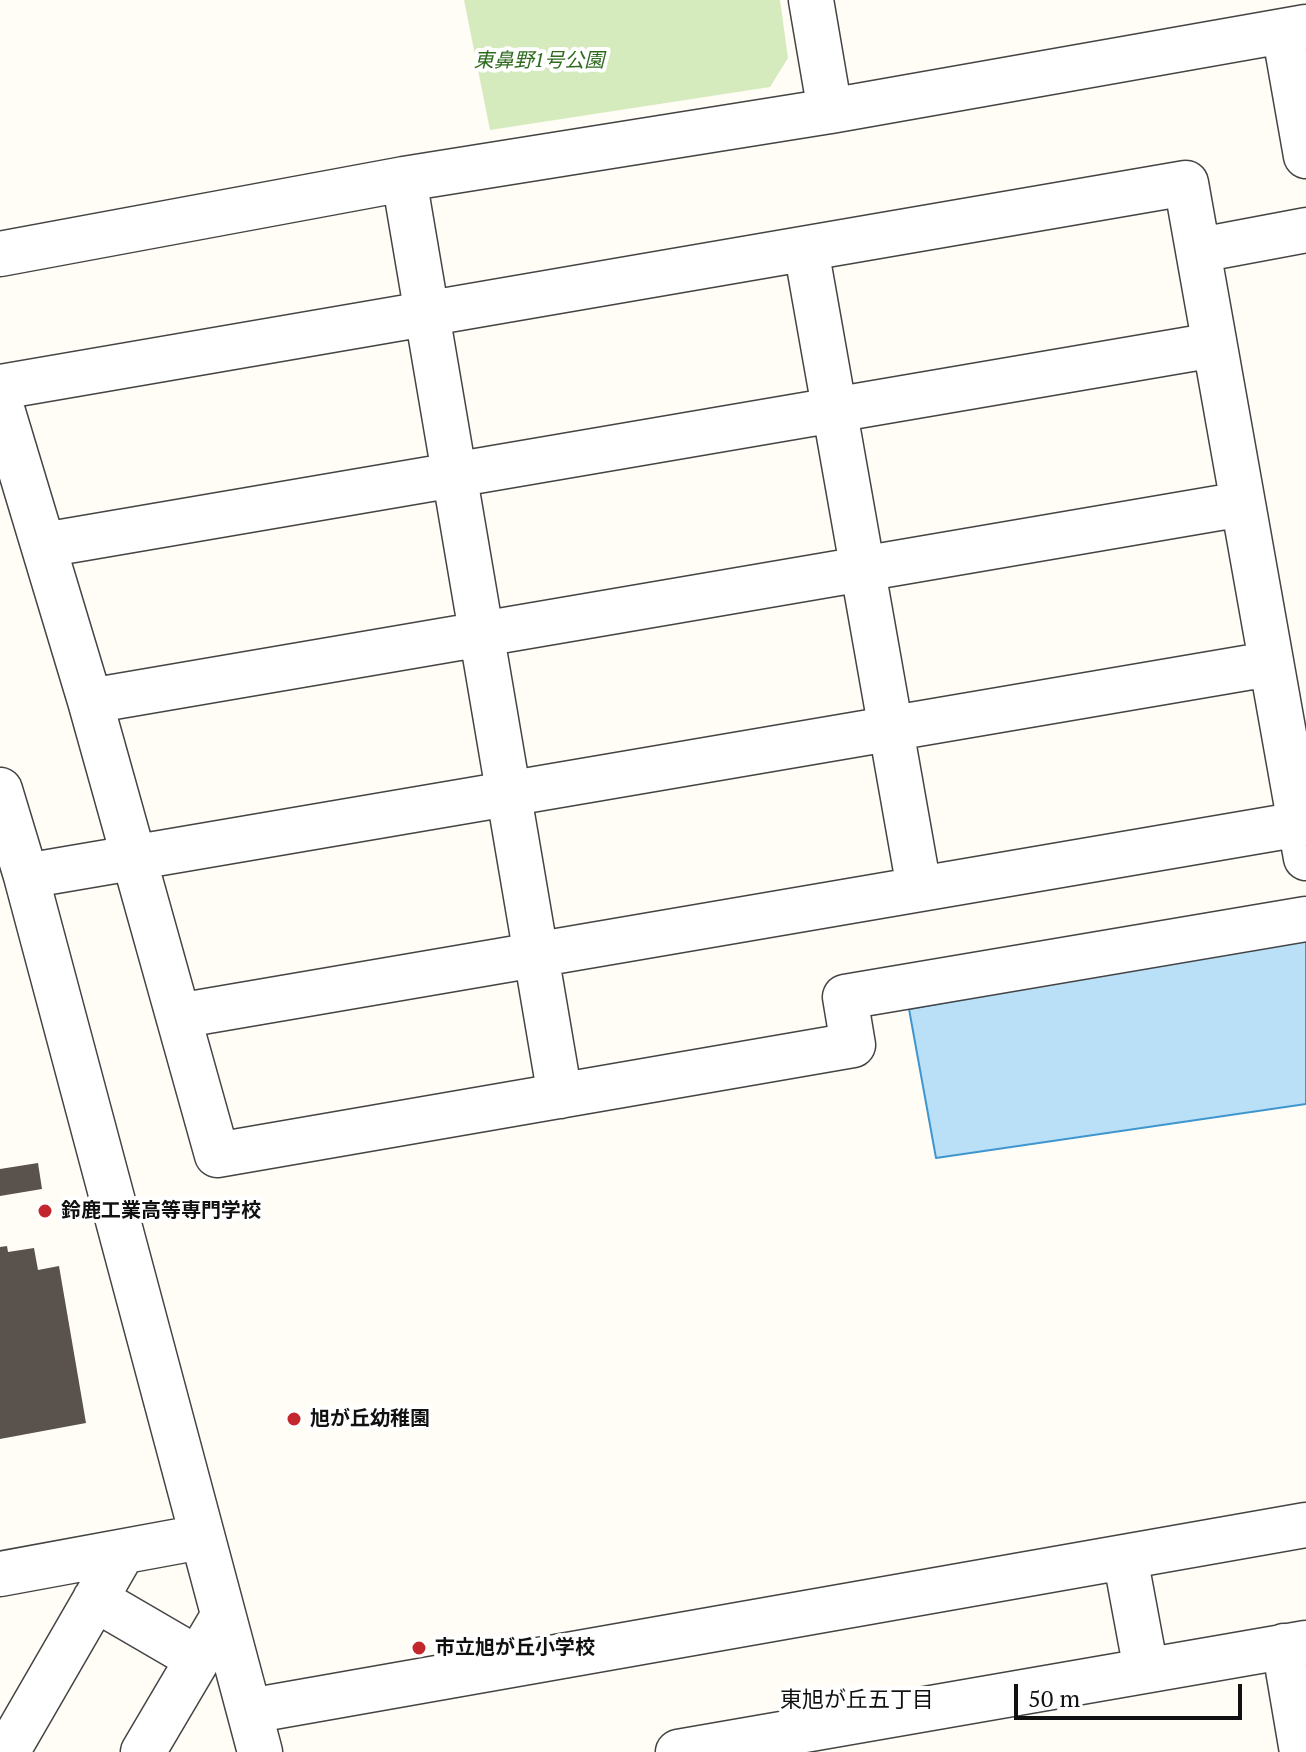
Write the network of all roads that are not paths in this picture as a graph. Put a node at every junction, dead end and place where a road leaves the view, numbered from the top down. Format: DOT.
graph roads {
  1 [pos="811,0"];
  2 [pos="1295,29"];
  3 [pos="830,111"];
  4 [pos="1306,156"];
  5 [pos="404,179"];
  6 [pos="1306,230"];
  7 [pos="806,249"];
  8 [pos="1200,250"];
  9 [pos="0,254"];
  10 [pos="427,312"];
  11 [pos="1214,345"];
  12 [pos="0,387"];
  13 [pos="0,402"];
  14 [pos="834,409"];
  15 [pos="453,474"];
  16 [pos="1242,504"];
  17 [pos="44,545"];
  18 [pos="865,568"];
  19 [pos="480,635"];
  20 [pos="1269,664"];
  21 [pos="90,701"];
  22 [pos="890,730"];
  23 [pos="0,790"];
  24 [pos="507,794"];
  25 [pos="1303,841"];
  26 [pos="135,858"];
  27 [pos="26,876"];
  28 [pos="919,888"];
  29 [pos="1306,919"];
  30 [pos="536,957"];
  31 [pos="178,1016"];
  32 [pos="560,1096"];
  33 [pos="1306,1525"];
  34 [pos="201,1537"];
  35 [pos="122,1553"];
  36 [pos="1125,1557"];
  37 [pos="0,1574"];
  38 [pos="95,1599"];
  39 [pos="222,1618"];
  40 [pos="1295,1645"];
  41 [pos="198,1659"];
  42 [pos="1146,1670"];
  43 [pos="255,1731"];
  44 [pos="839,1738"];
  45 [pos="7,1752"];
  46 [pos="143,1752"];
  47 [pos="230,1752"];
  48 [pos="678,1752"];
  49 [pos="1302,1752"];
  1 -- 3 [label="street"];
  2 -- 3 [label="street"];
  2 -- 4 [label="street"];
  3 -- 5 [label="street"];
  5 -- 9 [label="street"];
  5 -- 10 [label="street"];
  6 -- 8 [label="street"];
  7 -- 8 [label="street"];
  7 -- 10 [label="street"];
  7 -- 14 [label="street"];
  8 -- 11 [label="street"];
  10 -- 12 [label="street"];
  10 -- 15 [label="street"];
  11 -- 14 [label="street"];
  11 -- 16 [label="street"];
  13 -- 17 [label="street"];
  14 -- 15 [label="street"];
  14 -- 18 [label="street"];
  15 -- 17 [label="street"];
  15 -- 19 [label="street"];
  16 -- 18 [label="street"];
  16 -- 20 [label="street"];
  17 -- 21 [label="street"];
  18 -- 19 [label="street"];
  18 -- 22 [label="street"];
  19 -- 21 [label="street"];
  19 -- 24 [label="street"];
  20 -- 22 [label="street"];
  20 -- 25 [label="street"];
  21 -- 26 [label="street"];
  22 -- 24 [label="street"];
  22 -- 28 [label="street"];
  23 -- 27 [label="street"];
  24 -- 26 [label="street"];
  24 -- 30 [label="street"];
  25 -- 28 [label="street"];
  26 -- 27 [label="street"];
  26 -- 31 [label="street"];
  27 -- 34 [label="street"];
  28 -- 30 [label="street"];
  29 -- 32 [label="street"];
  30 -- 31 [label="street"];
  30 -- 32 [label="street"];
  31 -- 32 [label="street"];
  33 -- 36 [label="street"];
  34 -- 35 [label="street"];
  34 -- 39 [label="street"];
  35 -- 37 [label="street"];
  35 -- 38 [label="street"];
  36 -- 42 [label="street"];
  36 -- 43 [label="street"];
  38 -- 41 [label="street"];
  38 -- 45 [label="street"];
  39 -- 41 [label="street"];
  39 -- 43 [label="street"];
  40 -- 42 [label="street"];
  40 -- 49 [label="street"];
  41 -- 46 [label="street"];
  42 -- 44 [label="street"];
  43 -- 47 [label="street"];
  44 -- 48 [label="street"];
}
